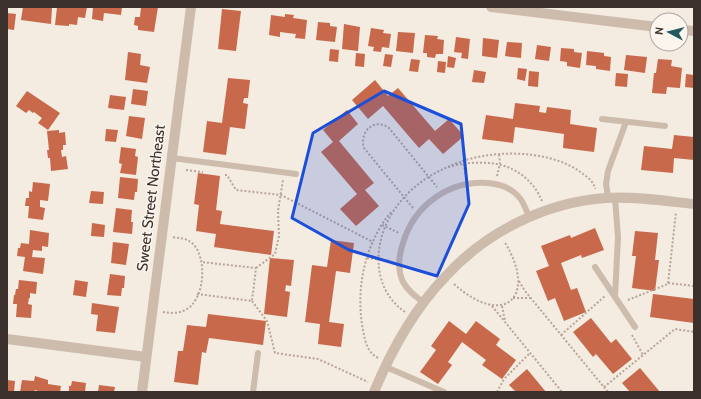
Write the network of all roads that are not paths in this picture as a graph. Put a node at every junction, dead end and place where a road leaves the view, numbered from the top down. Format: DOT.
graph roads {
  1 [pos="191,7"];
  2 [pos="490,7"];
  3 [pos="649,26"];
  4 [pos="602,118"];
  5 [pos="626,122"];
  6 [pos="665,126"];
  7 [pos="172,158"];
  8 [pos="296,174"];
  9 [pos="611,198"];
  10 [pos="694,204"];
  11 [pos="529,217"];
  12 [pos="595,267"];
  13 [pos="613,294"];
  14 [pos="424,303"];
  15 [pos="635,327"];
  16 [pos="7,339"];
  17 [pos="258,353"];
  18 [pos="146,357"];
  19 [pos="387,365"];
  20 [pos="375,389"];
  21 [pos="142,392"];
  22 [pos="253,392"];
  23 [pos="444,392"];
  1 -- 7 [label="street, Sweet Street Northeast"];
  2 -- 3 [label="street"];
  4 -- 5 [label="lane"];
  5 -- 6 [label="lane"];
  5 -- 9 [label="lane"];
  7 -- 8 [label="lane"];
  7 -- 18 [label="street, Sweet Street Northeast"];
  9 -- 10 [label="street"];
  9 -- 11 [label="street"];
  9 -- 13 [label="lane"];
  11 -- 14 [label="street"];
  11 -- 14 [label="lane"];
  12 -- 13 [label="lane"];
  13 -- 15 [label="lane"];
  14 -- 19 [label="street"];
  16 -- 18 [label="street"];
  17 -- 22 [label="lane"];
  18 -- 21 [label="street, Sweet Street Northeast"];
  19 -- 20 [label="street"];
  19 -- 23 [label="lane"];
}
